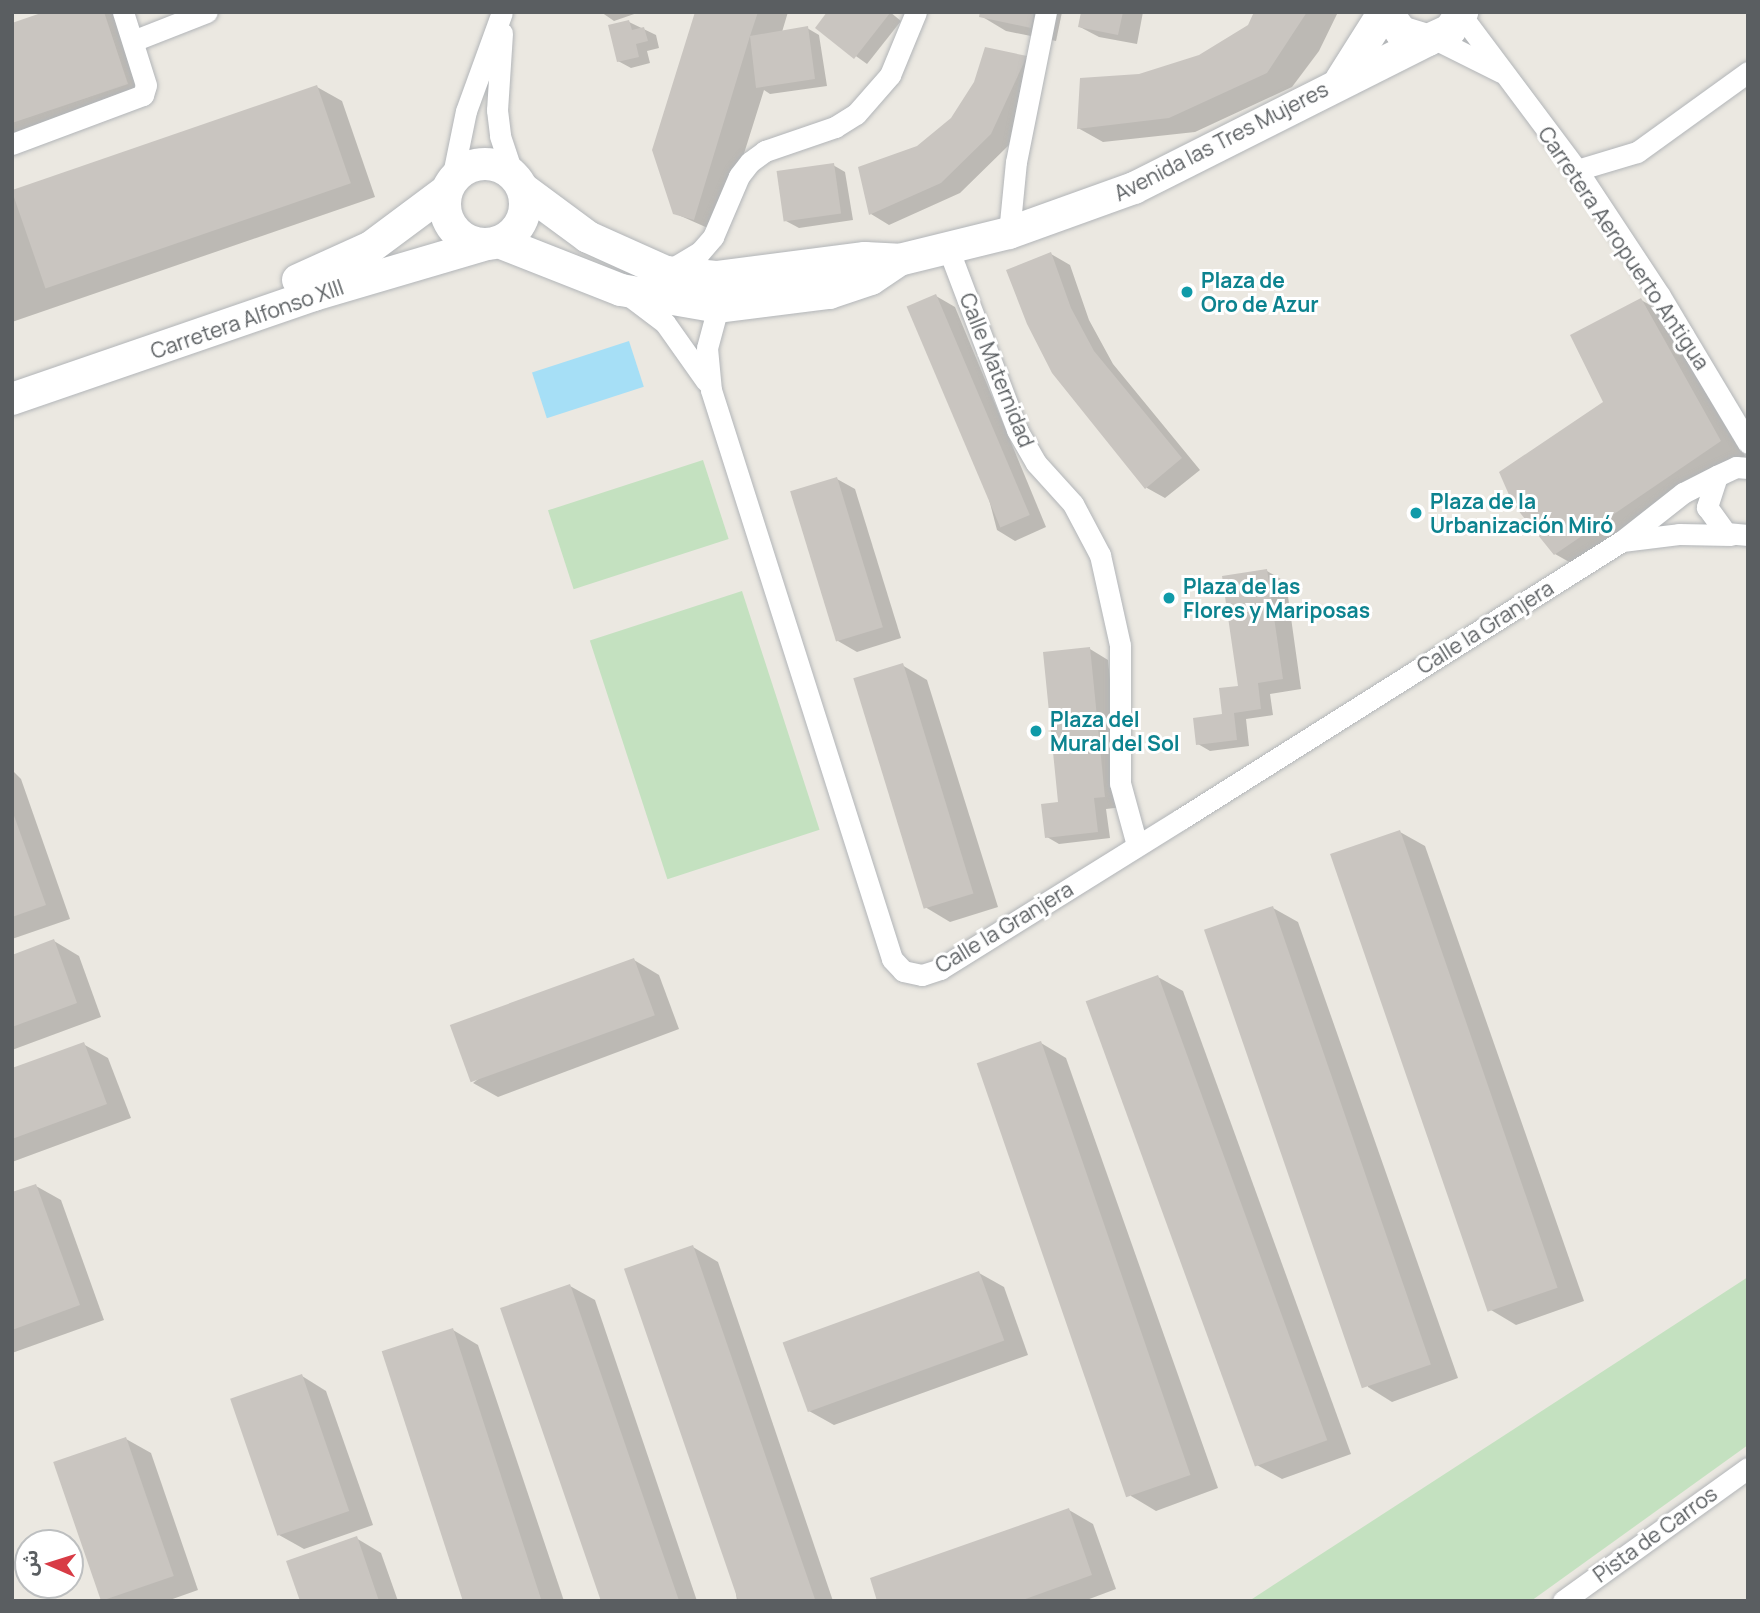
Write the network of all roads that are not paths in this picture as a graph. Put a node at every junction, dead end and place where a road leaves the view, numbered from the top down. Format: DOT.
graph roads {
  1 [pos="122,12"];
  2 [pos="207,12"];
  3 [pos="503,12"];
  4 [pos="916,12"];
  5 [pos="1046,12"];
  6 [pos="1385,12"];
  7 [pos="1461,14"];
  8 [pos="1431,39"];
  9 [pos="133,41"];
  10 [pos="1748,72"];
  11 [pos="1503,73"];
  12 [pos="1341,79"];
  13 [pos="12,144"];
  14 [pos="1577,170"];
  15 [pos="518,182"];
  16 [pos="449,185"];
  17 [pos="1009,233"];
  18 [pos="492,243"];
  19 [pos="948,248"];
  20 [pos="899,260"];
  21 [pos="666,272"];
  22 [pos="621,290"];
  23 [pos="718,307"];
  24 [pos="12,380"];
  25 [pos="711,390"];
  26 [pos="12,399"];
  27 [pos="1744,436"];
  28 [pos="1748,468"];
  29 [pos="1721,473"];
  30 [pos="1742,535"];
  31 [pos="1622,541"];
  32 [pos="1137,845"];
  33 [pos="1748,1468"];
  34 [pos="1563,1601"];
  1 -- 9 [label="street"];
  2 -- 9 [label="street"];
  3 -- 15 [label="street"];
  3 -- 16 [label="street"];
  4 -- 21 [label="street"];
  5 -- 17 [label="street"];
  6 -- 8 [label="street"];
  6 -- 12 [label="street, Avenida las Tres Mujeres"];
  7 -- 8 [label="street, Avenida las Tres Mujeres"];
  7 -- 11 [label="street, Carretera Aeropuerto Antigua"];
  8 -- 11 [label="street, Carretera Aeropuerto Antigua"];
  8 -- 12 [label="street, Avenida las Tres Mujeres"];
  9 -- 13 [label="street"];
  10 -- 14 [label="street"];
  11 -- 14 [label="street, Carretera Aeropuerto Antigua"];
  12 -- 17 [label="street, Avenida las Tres Mujeres"];
  14 -- 27 [label="street, Carretera Aeropuerto Antigua"];
  15 -- 16 [label="street"];
  15 -- 18 [label="street"];
  15 -- 21 [label="street, Avenida las Tres Mujeres"];
  16 -- 18 [label="street"];
  16 -- 24 [label="street, Carretera Alfonso XIII"];
  17 -- 19 [label="street, Avenida las Tres Mujeres"];
  18 -- 22 [label="street, Avenida las Tres Mujeres"];
  18 -- 26 [label="street, Carretera Alfonso XIII"];
  19 -- 20 [label="street, Avenida las Tres Mujeres"];
  19 -- 32 [label="street, Calle Maternidad"];
  20 -- 21 [label="street, Avenida las Tres Mujeres"];
  20 -- 23 [label="street, Avenida las Tres Mujeres"];
  22 -- 23 [label="street, Avenida las Tres Mujeres"];
  22 -- 25 [label="street, Calle la Granjera"];
  23 -- 25 [label="street, Calle la Granjera"];
  25 -- 32 [label="street, Calle la Granjera"];
  27 -- 29 [label="street, Carretera Aeropuerto Antigua"];
  28 -- 29 [label="street"];
  29 -- 30 [label="street, Carretera Aeropuerto Antigua"];
  29 -- 31 [label="street, Calle la Granjera"];
  30 -- 31 [label="street, Calle la Granjera"];
  31 -- 32 [label="street, Calle la Granjera"];
  33 -- 34 [label="street, Pista de Carros"];
}
